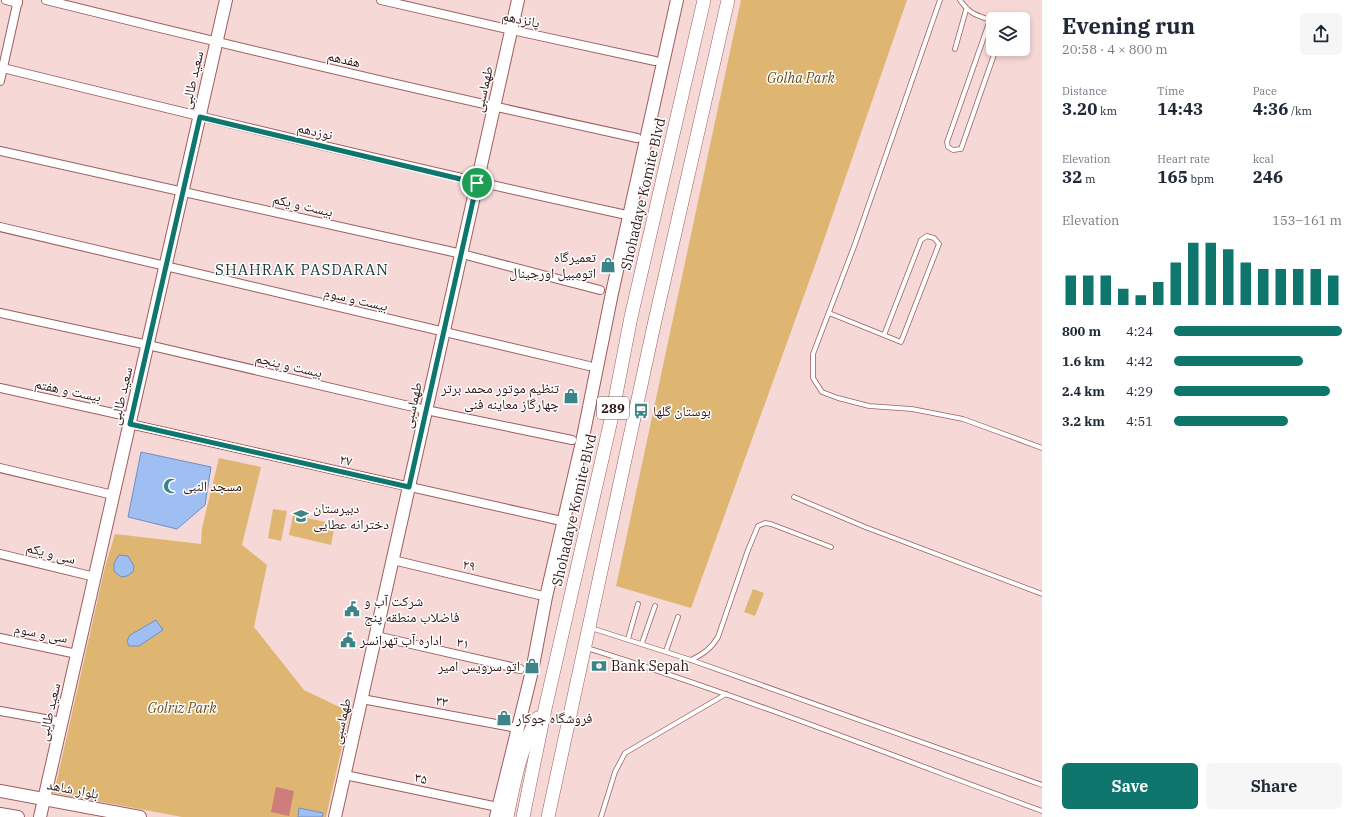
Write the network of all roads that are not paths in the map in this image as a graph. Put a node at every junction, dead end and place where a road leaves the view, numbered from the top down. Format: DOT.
graph roads {
  1 [pos="6,0"];
  2 [pos="46,0"];
  3 [pos="226,0"];
  4 [pos="381,0"];
  5 [pos="518,0"];
  6 [pos="677,0"];
  7 [pos="704,0"];
  8 [pos="728,0"];
  9 [pos="940,0"];
  10 [pos="960,0"];
  11 [pos="18,1"];
  12 [pos="966,10"];
  13 [pos="986,19"];
  14 [pos="512,30"];
  15 [pos="986,37"];
  16 [pos="216,43"];
  17 [pos="955,49"];
  18 [pos="994,56"];
  19 [pos="655,61"];
  20 [pos="2,71"];
  21 [pos="0,81"];
  22 [pos="494,107"];
  23 [pos="200,117"];
  24 [pos="637,138"];
  25 [pos="0,151"];
  26 [pos="477,183"];
  27 [pos="183,191"];
  28 [pos="622,214"];
  29 [pos="0,228"];
  30 [pos="462,254"];
  31 [pos="165,267"];
  32 [pos="600,290"];
  33 [pos="0,313"];
  34 [pos="828,313"];
  35 [pos="444,333"];
  36 [pos="884,335"];
  37 [pos="148,345"];
  38 [pos="589,366"];
  39 [pos="0,388"];
  40 [pos="426,410"];
  41 [pos="130,421"];
  42 [pos="572,440"];
  43 [pos="1042,448"];
  44 [pos="0,468"];
  45 [pos="409,487"];
  46 [pos="114,495"];
  47 [pos="794,497"];
  48 [pos="557,520"];
  49 [pos="831,547"];
  50 [pos="0,554"];
  51 [pos="393,560"];
  52 [pos="95,577"];
  53 [pos="1042,594"];
  54 [pos="539,595"];
  55 [pos="638,604"];
  56 [pos="655,606"];
  57 [pos="678,617"];
  58 [pos="589,627"];
  59 [pos="376,636"];
  60 [pos="0,638"];
  61 [pos="628,639"];
  62 [pos="642,643"];
  63 [pos="584,647"];
  64 [pos="666,651"];
  65 [pos="77,654"];
  66 [pos="691,660"];
  67 [pos="520,669"];
  68 [pos="726,694"];
  69 [pos="362,700"];
  70 [pos="545,709"];
  71 [pos="0,711"];
  72 [pos="62,722"];
  73 [pos="517,728"];
  74 [pos="345,775"];
  75 [pos="1042,785"];
  76 [pos="0,791"];
  77 [pos="44,799"];
  78 [pos="494,811"];
  79 [pos="1042,811"];
  80 [pos="0,814"];
  81 [pos="18,817"];
  82 [pos="40,817"];
  83 [pos="140,817"];
  84 [pos="335,817"];
  85 [pos="507,817"];
  86 [pos="523,817"];
  87 [pos="548,817"];
  88 [pos="601,817"];
  1 -- 11 [label="street"];
  2 -- 16 [label="street, هفدهم"];
  3 -- 16 [label="street, سعید طالبی"];
  4 -- 14 [label="street, پانزدهم"];
  5 -- 14 [label="street, طهماسبی"];
  6 -- 73 [label="street"];
  7 -- 70 [label="main road, Shohadaye Komite Blvd / 289"];
  8 -- 58 [label="main road, 289"];
  9 -- 34 [label="lane"];
  10 -- 12 [label="lane"];
  11 -- 20 [label="street"];
  12 -- 13 [label="lane"];
  12 -- 17 [label="lane"];
  14 -- 19 [label="street, پانزدهم"];
  14 -- 22 [label="street, طهماسبی"];
  15 -- 18 [label="lane"];
  16 -- 22 [label="street, هفدهم"];
  16 -- 23 [label="street, سعید طالبی"];
  20 -- 21 [label="street"];
  20 -- 23 [label="street, نوزدهم"];
  22 -- 24 [label="street, هفدهم"];
  22 -- 26 [label="street, طهماسبی"];
  23 -- 26 [label="street, نوزدهم"];
  23 -- 27 [label="street, سعید طالبی"];
  25 -- 27 [label="street, بیست و یکم"];
  26 -- 28 [label="street, نوزدهم"];
  26 -- 30 [label="street, طهماسبی"];
  27 -- 30 [label="street, بیست و یکم"];
  27 -- 31 [label="street, سعید طالبی"];
  29 -- 31 [label="street, بیست و سوم"];
  30 -- 32 [label="street, بیست و یکم"];
  30 -- 35 [label="street, طهماسبی"];
  31 -- 35 [label="street, بیست و سوم"];
  31 -- 37 [label="street, سعید طالبی"];
  33 -- 37 [label="street, بیست و پنجم"];
  34 -- 36 [label="lane"];
  34 -- 43 [label="lane"];
  35 -- 38 [label="street, بیست و سوم"];
  35 -- 40 [label="street, طهماسبی"];
  36 -- 36 [label="lane"];
  37 -- 40 [label="street, بیست و پنجم"];
  37 -- 41 [label="street, سعید طالبی"];
  39 -- 41 [label="street, بیست و هفتم"];
  40 -- 42 [label="street, بیست و پنجم"];
  40 -- 45 [label="street, طهماسبی"];
  41 -- 45 [label="street, ۲۷"];
  41 -- 46 [label="street, سعید طالبی"];
  44 -- 46 [label="street"];
  45 -- 48 [label="street, ۲۷"];
  45 -- 51 [label="street, طهماسبی"];
  46 -- 52 [label="street, سعید طالبی"];
  47 -- 53 [label="lane"];
  49 -- 66 [label="lane"];
  50 -- 52 [label="street, سی و یکم"];
  51 -- 54 [label="street, ۲۹"];
  51 -- 59 [label="street, طهماسبی"];
  52 -- 65 [label="street, سعید طالبی"];
  55 -- 61 [label="lane"];
  56 -- 62 [label="lane"];
  57 -- 64 [label="lane"];
  58 -- 61 [label="lane"];
  58 -- 63 [label="main road, 289"];
  59 -- 67 [label="street, ۳۱"];
  59 -- 69 [label="street, طهماسبی"];
  60 -- 65 [label="street, سی و سوم"];
  61 -- 62 [label="lane"];
  62 -- 64 [label="lane"];
  63 -- 68 [label="lane"];
  63 -- 87 [label="main road, 289"];
  64 -- 66 [label="lane"];
  65 -- 72 [label="street, سعید طالبی"];
  66 -- 75 [label="lane"];
  68 -- 79 [label="lane"];
  68 -- 88 [label="lane"];
  69 -- 73 [label="street, ۳۳"];
  69 -- 74 [label="street, طهماسبی"];
  70 -- 85 [label="main road"];
  70 -- 86 [label="main road, Shohadaye Komite Blvd / 289"];
  71 -- 72 [label="street"];
  72 -- 77 [label="street, سعید طالبی"];
  73 -- 78 [label="street"];
  74 -- 78 [label="street, ۳۵"];
  74 -- 84 [label="street, طهماسبی"];
  76 -- 77 [label="street, بلوار شاهد"];
  77 -- 82 [label="street, سعید طالبی"];
  77 -- 83 [label="street, بلوار شاهد"];
  80 -- 81 [label="street"];
}
